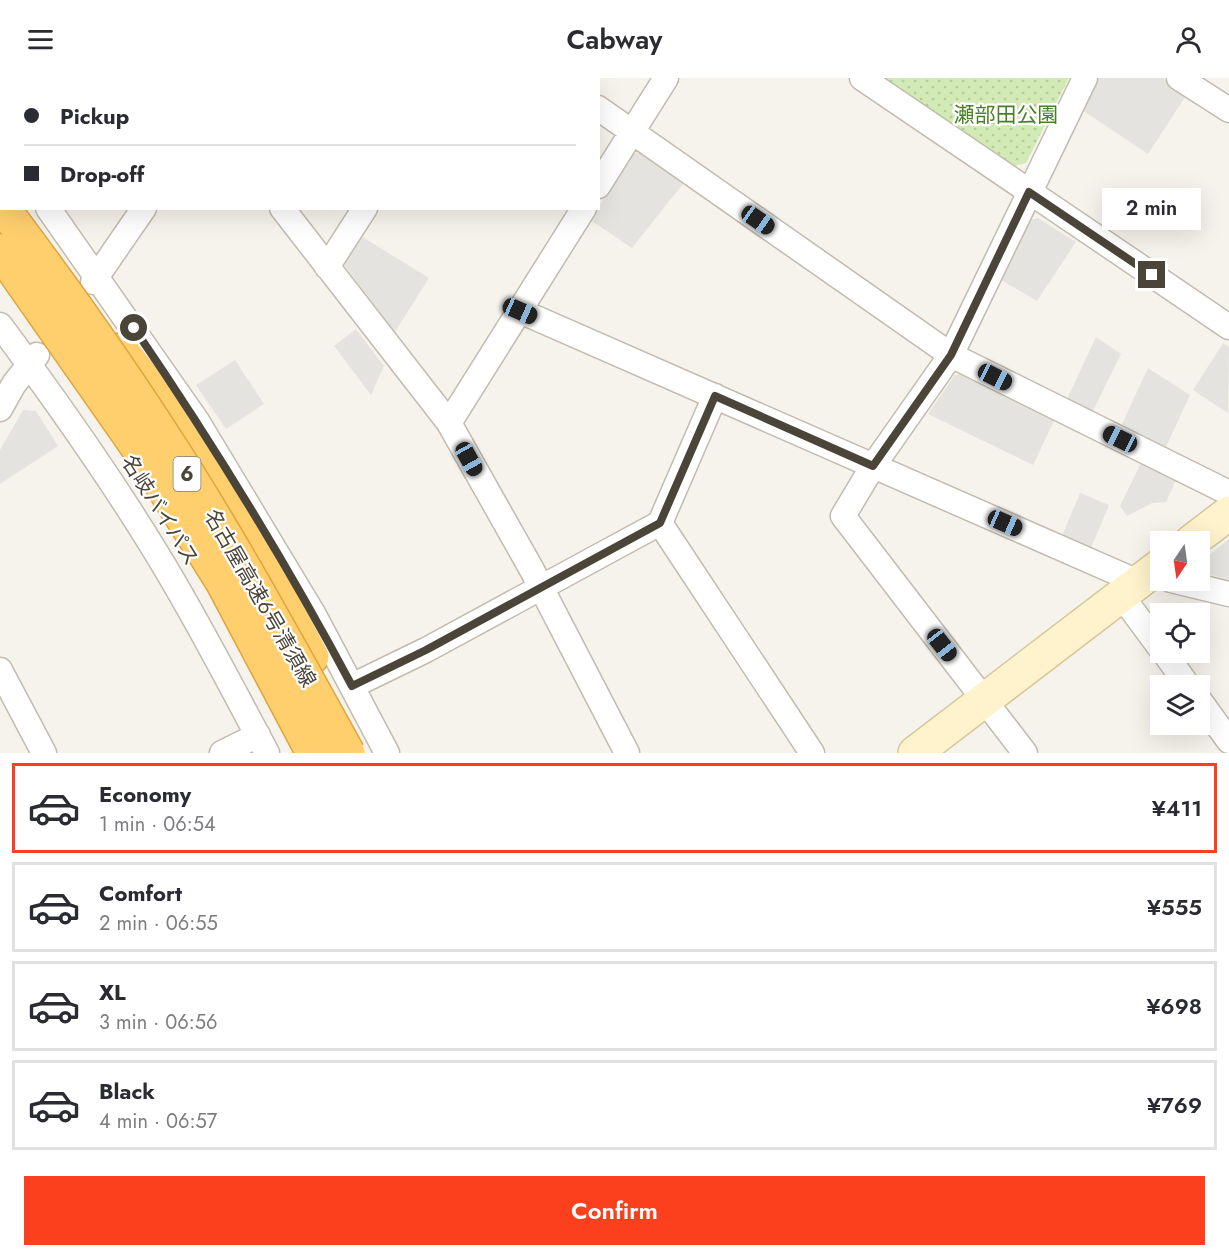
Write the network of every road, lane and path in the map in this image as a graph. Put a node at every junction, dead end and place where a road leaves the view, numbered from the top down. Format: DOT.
graph roads {
  1 [pos="666,78"];
  2 [pos="862,78"];
  3 [pos="1085,78"];
  4 [pos="1179,78"];
  5 [pos="600,109"];
  6 [pos="1229,110"];
  7 [pos="632,132"];
  8 [pos="600,183"];
  9 [pos="1029,192"];
  10 [pos="5,210"];
  11 [pos="14,210"];
  12 [pos="49,210"];
  13 [pos="143,210"];
  14 [pos="284,210"];
  15 [pos="364,210"];
  16 [pos="583,210"];
  17 [pos="0,251"];
  18 [pos="327,267"];
  19 [pos="0,279"];
  20 [pos="95,279"];
  21 [pos="520,311"];
  22 [pos="0,325"];
  23 [pos="1229,327"];
  24 [pos="951,355"];
  25 [pos="33,360"];
  26 [pos="715,396"];
  27 [pos="0,409"];
  28 [pos="449,423"];
  29 [pos="873,466"];
  30 [pos="1229,493"];
  31 [pos="1229,513"];
  32 [pos="660,523"];
  33 [pos="1205,531"];
  34 [pos="1150,579"];
  35 [pos="541,588"];
  36 [pos="1210,590"];
  37 [pos="1229,594"];
  38 [pos="0,670"];
  39 [pos="352,686"];
  40 [pos="984,700"];
  41 [pos="1210,715"];
  42 [pos="1229,741"];
  43 [pos="262,744"];
  44 [pos="44,753"];
  45 [pos="222,753"];
  46 [pos="300,753"];
  47 [pos="314,753"];
  48 [pos="348,753"];
  49 [pos="362,753"];
  50 [pos="387,753"];
  51 [pos="627,753"];
  52 [pos="812,753"];
  53 [pos="915,753"];
  54 [pos="1025,753"];
  1 -- 7 [label="street"];
  2 -- 9 [label="street"];
  3 -- 9 [label="street"];
  4 -- 6 [label="street"];
  5 -- 7 [label="street"];
  7 -- 8 [label="street"];
  7 -- 24 [label="street"];
  9 -- 23 [label="street"];
  9 -- 24 [label="street"];
  10 -- 48 [label="highway, 名古屋高速6号清須線 / 6, bridge"];
  11 -- 49 [label="highway"];
  12 -- 20 [label="street"];
  13 -- 20 [label="street"];
  14 -- 18 [label="street"];
  15 -- 18 [label="street"];
  16 -- 21 [label="street"];
  17 -- 47 [label="highway, 名古屋高速6号清須線 / 6, bridge"];
  18 -- 28 [label="street"];
  19 -- 46 [label="highway, 名岐バイパス"];
  20 -- 39 [label="street"];
  21 -- 26 [label="street"];
  21 -- 28 [label="street"];
  22 -- 25 [label="street"];
  24 -- 29 [label="street"];
  24 -- 30 [label="street"];
  25 -- 27 [label="street"];
  25 -- 43 [label="street"];
  26 -- 29 [label="street"];
  26 -- 32 [label="street"];
  28 -- 35 [label="street"];
  29 -- 34 [label="street"];
  29 -- 40 [label="street"];
  31 -- 33 [label="street"];
  32 -- 35 [label="street"];
  32 -- 52 [label="street"];
  34 -- 40 [label="street"];
  35 -- 39 [label="street"];
  35 -- 51 [label="street"];
  36 -- 37 [label="street"];
  38 -- 44 [label="street"];
  39 -- 50 [label="street"];
  40 -- 53 [label="street"];
  40 -- 54 [label="street"];
  41 -- 42 [label="street"];
  43 -- 45 [label="street"];
}
